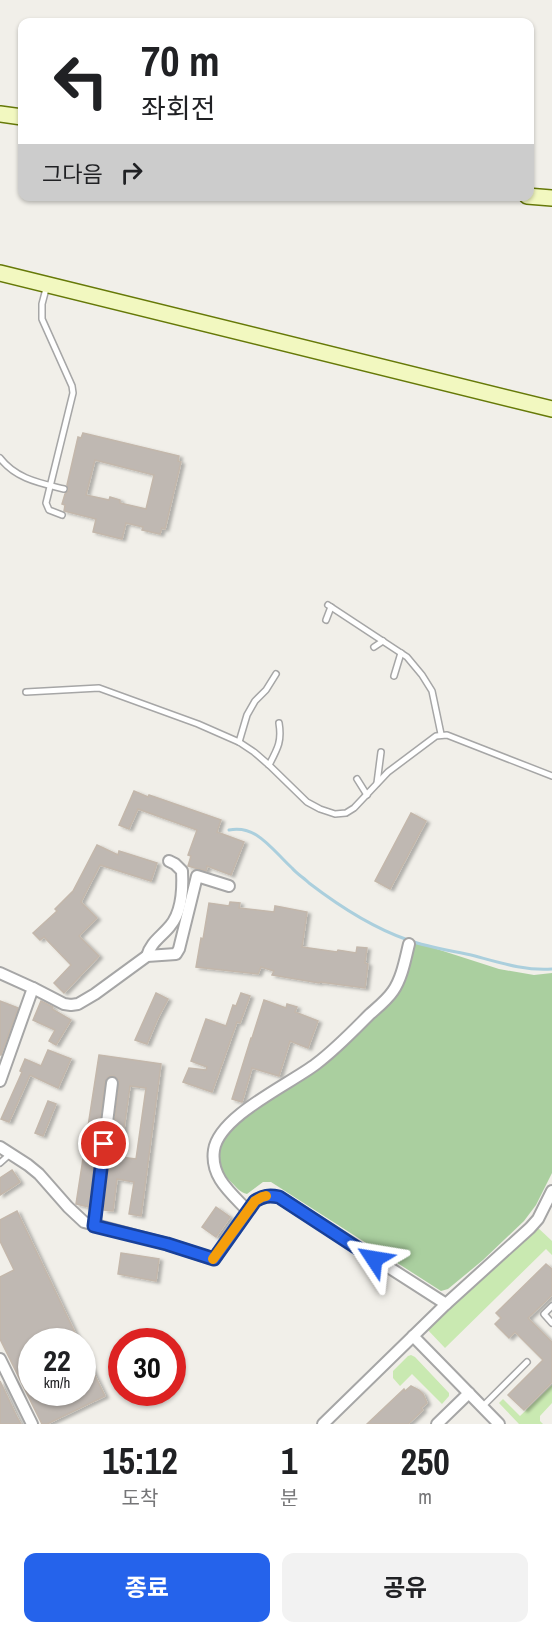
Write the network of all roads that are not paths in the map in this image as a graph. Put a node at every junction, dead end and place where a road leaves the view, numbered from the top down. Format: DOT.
graph roads {
  1 [pos="0,114"];
  2 [pos="18,116"];
  3 [pos="534,197"];
  4 [pos="552,198"];
  5 [pos="0,273"];
  6 [pos="47,284"];
  7 [pos="552,409"];
  8 [pos="0,458"];
  9 [pos="51,486"];
  10 [pos="64,489"];
  11 [pos="62,515"];
  12 [pos="326,620"];
  13 [pos="383,641"];
  14 [pos="374,646"];
  15 [pos="401,653"];
  16 [pos="276,674"];
  17 [pos="394,676"];
  18 [pos="26,692"];
  19 [pos="279,723"];
  20 [pos="441,734"];
  21 [pos="239,742"];
  22 [pos="381,752"];
  23 [pos="269,765"];
  24 [pos="552,776"];
  25 [pos="357,779"];
  26 [pos="376,784"];
  27 [pos="367,795"];
  28 [pos="169,861"];
  29 [pos="229,886"];
  30 [pos="409,944"];
  31 [pos="147,956"];
  32 [pos="0,974"];
  33 [pos="33,988"];
  34 [pos="0,1081"];
  35 [pos="112,1083"];
  36 [pos="0,1147"];
  37 [pos="10,1153"];
  38 [pos="0,1163"];
  39 [pos="552,1191"];
  40 [pos="248,1211"];
  41 [pos="94,1226"];
  42 [pos="446,1304"];
  43 [pos="552,1306"];
  44 [pos="552,1323"];
  45 [pos="413,1336"];
  46 [pos="0,1359"];
  47 [pos="527,1362"];
  48 [pos="469,1393"];
  49 [pos="482,1407"];
  50 [pos="32,1424"];
  51 [pos="323,1424"];
  52 [pos="437,1424"];
  53 [pos="499,1424"];
  1 -- 2 [label="street"];
  3 -- 4 [label="street"];
  5 -- 6 [label="street"];
  6 -- 7 [label="street"];
  6 -- 9 [label="lane"];
  8 -- 9 [label="lane"];
  9 -- 10 [label="lane"];
  9 -- 11 [label="lane"];
  12 -- 13 [label="lane"];
  13 -- 14 [label="lane"];
  13 -- 15 [label="lane"];
  15 -- 17 [label="lane"];
  15 -- 20 [label="lane"];
  16 -- 21 [label="lane"];
  18 -- 21 [label="lane"];
  19 -- 23 [label="lane"];
  20 -- 24 [label="lane"];
  20 -- 26 [label="lane"];
  21 -- 23 [label="lane"];
  22 -- 26 [label="lane"];
  23 -- 27 [label="lane"];
  25 -- 27 [label="lane"];
  26 -- 27 [label="lane"];
  28 -- 31 [label="street"];
  29 -- 31 [label="street"];
  30 -- 40 [label="street"];
  31 -- 33 [label="street"];
  32 -- 33 [label="street"];
  33 -- 34 [label="street"];
  35 -- 41 [label="street"];
  36 -- 37 [label="street"];
  37 -- 38 [label="lane"];
  37 -- 41 [label="street"];
  39 -- 42 [label="street"];
  40 -- 41 [label="street"];
  40 -- 42 [label="street"];
  42 -- 45 [label="street"];
  43 -- 44 [label="lane"];
  45 -- 48 [label="street"];
  45 -- 51 [label="street"];
  46 -- 50 [label="street"];
  47 -- 49 [label="lane"];
  48 -- 49 [label="street"];
  48 -- 52 [label="street"];
  49 -- 53 [label="street"];
}
